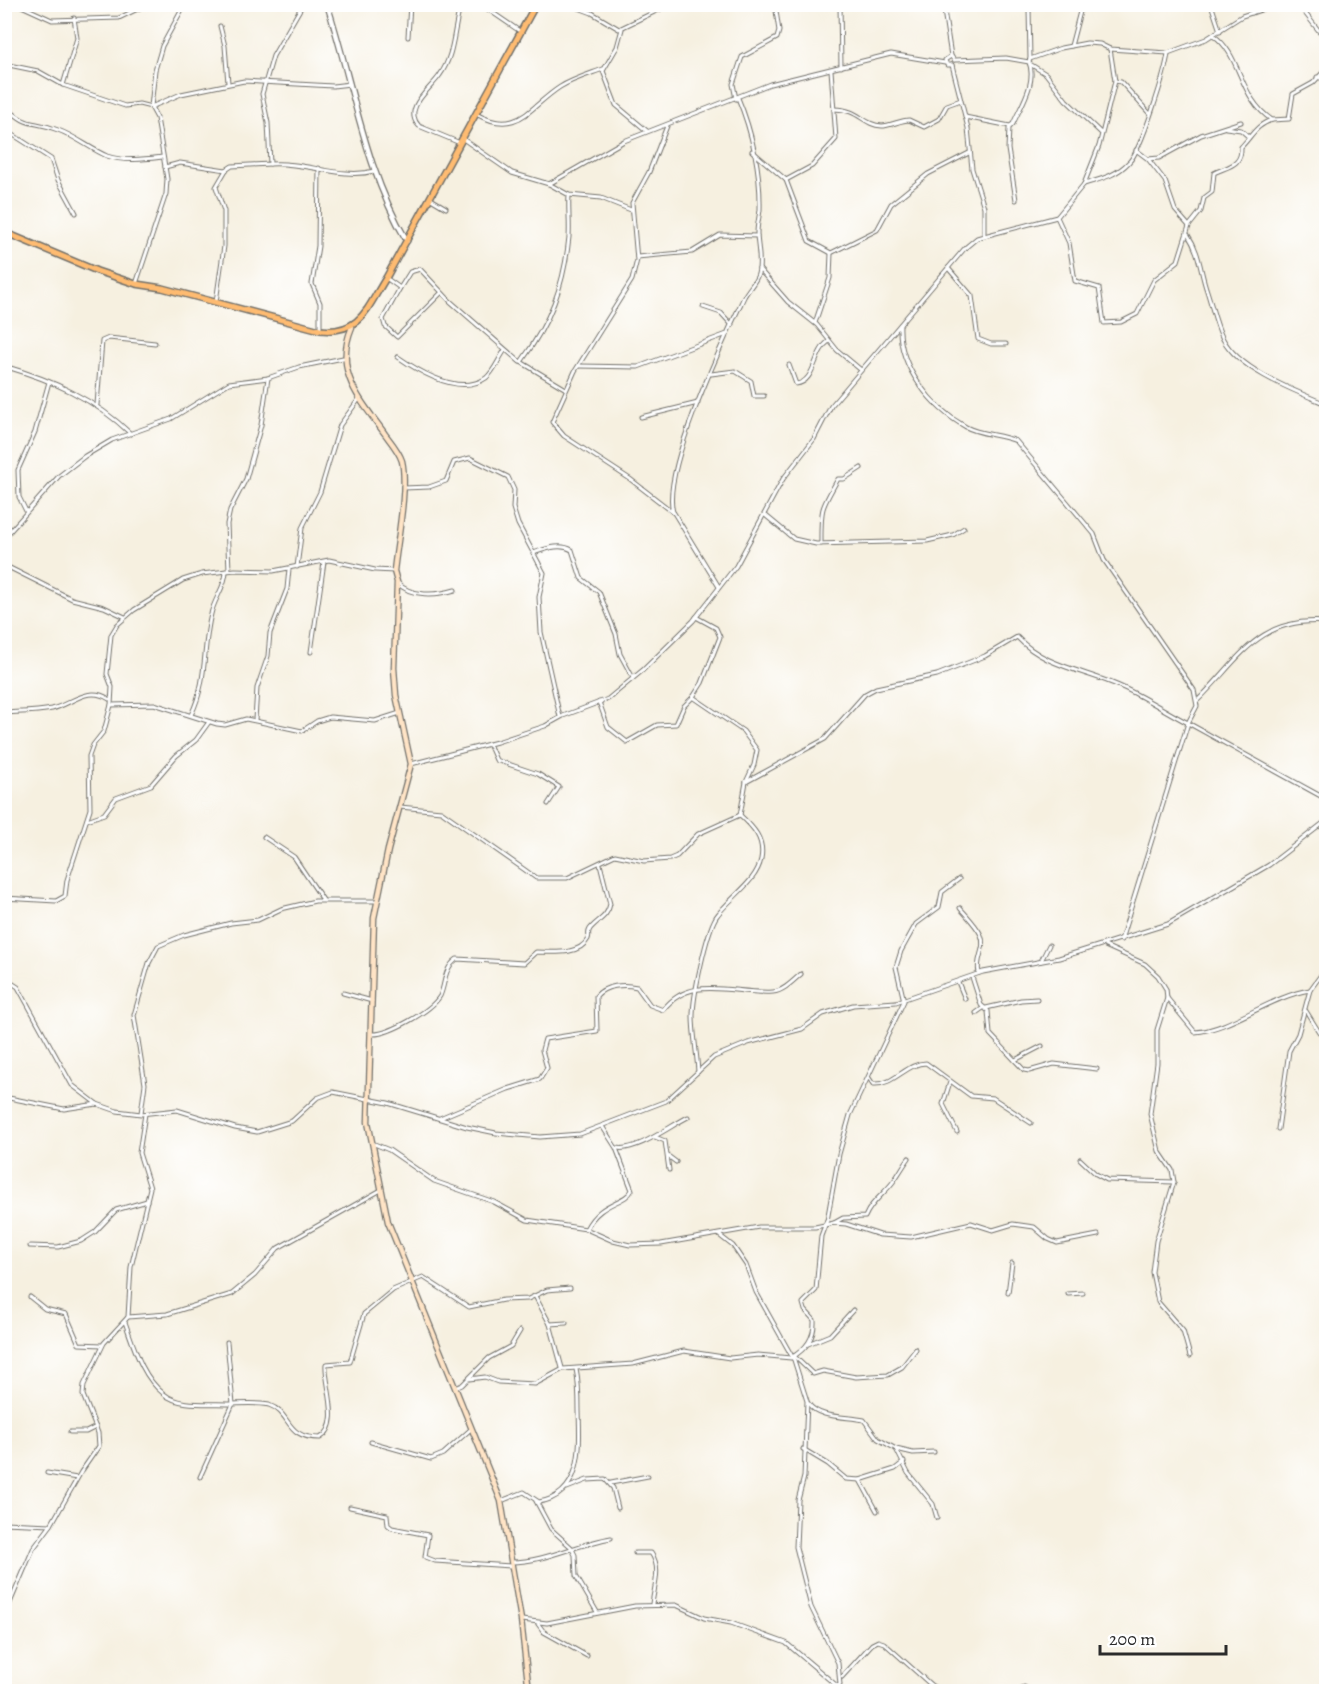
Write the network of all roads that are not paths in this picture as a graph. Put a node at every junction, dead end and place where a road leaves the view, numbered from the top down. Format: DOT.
graph roads {
  1 [pos="17,4"];
  2 [pos="148,4"];
  3 [pos="185,4"];
  4 [pos="303,4"];
  5 [pos="327,4"];
  6 [pos="410,4"];
  7 [pos="461,4"];
  8 [pos="480,4"];
  9 [pos="536,4"];
  10 [pos="568,4"];
  11 [pos="671,4"];
  12 [pos="775,4"];
  13 [pos="840,4"];
  14 [pos="943,4"];
  15 [pos="1082,4"];
  16 [pos="1210,4"];
  17 [pos="1252,4"];
  18 [pos="1279,4"];
  19 [pos="1298,4"];
  20 [pos="1029,8"];
  21 [pos="1252,13"];
  22 [pos="74,18"];
  23 [pos="220,26"];
  24 [pos="615,28"];
  25 [pos="622,29"];
  26 [pos="1220,30"];
  27 [pos="521,32"];
  28 [pos="1326,32"];
  29 [pos="1213,35"];
  30 [pos="408,37"];
  31 [pos="620,38"];
  32 [pos="1071,47"];
  33 [pos="1110,49"];
  34 [pos="1168,52"];
  35 [pos="951,56"];
  36 [pos="955,60"];
  37 [pos="1030,62"];
  38 [pos="945,63"];
  39 [pos="4,64"];
  40 [pos="952,65"];
  41 [pos="840,67"];
  42 [pos="603,69"];
  43 [pos="1326,69"];
  44 [pos="831,70"];
  45 [pos="1317,77"];
  46 [pos="1326,80"];
  47 [pos="1115,81"];
  48 [pos="265,82"];
  49 [pos="228,83"];
  50 [pos="350,84"];
  51 [pos="63,85"];
  52 [pos="737,98"];
  53 [pos="961,100"];
  54 [pos="4,105"];
  55 [pos="151,107"];
  56 [pos="834,109"];
  57 [pos="1149,113"];
  58 [pos="476,114"];
  59 [pos="965,117"];
  60 [pos="1272,120"];
  61 [pos="1241,122"];
  62 [pos="1013,124"];
  63 [pos="667,126"];
  64 [pos="1226,128"];
  65 [pos="4,129"];
  66 [pos="647,131"];
  67 [pos="1101,133"];
  68 [pos="1248,138"];
  69 [pos="462,141"];
  70 [pos="1136,150"];
  71 [pos="752,151"];
  72 [pos="969,153"];
  73 [pos="163,157"];
  74 [pos="1148,159"];
  75 [pos="270,164"];
  76 [pos="165,167"];
  77 [pos="319,168"];
  78 [pos="226,170"];
  79 [pos="374,171"];
  80 [pos="786,180"];
  81 [pos="549,184"];
  82 [pos="1083,184"];
  83 [pos="569,195"];
  84 [pos="430,199"];
  85 [pos="1016,200"];
  86 [pos="446,208"];
  87 [pos="631,210"];
  88 [pos="76,213"];
  89 [pos="1057,217"];
  90 [pos="1189,226"];
  91 [pos="5,232"];
  92 [pos="1188,234"];
  93 [pos="757,236"];
  94 [pos="984,236"];
  95 [pos="406,241"];
  96 [pos="831,253"];
  97 [pos="637,257"];
  98 [pos="948,268"];
  99 [pos="759,269"];
  100 [pos="386,278"];
  101 [pos="136,284"];
  102 [pos="400,288"];
  103 [pos="441,292"];
  104 [pos="216,302"];
  105 [pos="703,307"];
  106 [pos="815,323"];
  107 [pos="900,324"];
  108 [pos="732,325"];
  109 [pos="352,327"];
  110 [pos="320,330"];
  111 [pos="726,334"];
  112 [pos="829,341"];
  113 [pos="155,343"];
  114 [pos="1006,344"];
  115 [pos="505,350"];
  116 [pos="398,357"];
  117 [pos="343,358"];
  118 [pos="521,362"];
  119 [pos="789,365"];
  120 [pos="4,366"];
  121 [pos="579,366"];
  122 [pos="861,370"];
  123 [pos="711,374"];
  124 [pos="268,378"];
  125 [pos="50,382"];
  126 [pos="566,388"];
  127 [pos="764,396"];
  128 [pos="360,398"];
  129 [pos="698,403"];
  130 [pos="1326,404"];
  131 [pos="97,405"];
  132 [pos="641,417"];
  133 [pos="131,434"];
  134 [pos="861,468"];
  135 [pos="402,488"];
  136 [pos="26,512"];
  137 [pos="674,513"];
  138 [pos="765,515"];
  139 [pos="964,528"];
  140 [pos="4,538"];
  141 [pos="821,544"];
  142 [pos="533,553"];
  143 [pos="324,562"];
  144 [pos="4,565"];
  145 [pos="297,567"];
  146 [pos="289,569"];
  147 [pos="227,570"];
  148 [pos="394,571"];
  149 [pos="398,582"];
  150 [pos="719,587"];
  151 [pos="455,590"];
  152 [pos="125,617"];
  153 [pos="696,617"];
  154 [pos="1326,622"];
  155 [pos="311,652"];
  156 [pos="633,679"];
  157 [pos="693,697"];
  158 [pos="109,699"];
  159 [pos="599,702"];
  160 [pos="1197,702"];
  161 [pos="111,705"];
  162 [pos="4,712"];
  163 [pos="400,713"];
  164 [pos="191,715"];
  165 [pos="560,717"];
  166 [pos="255,720"];
  167 [pos="209,722"];
  168 [pos="1188,723"];
  169 [pos="489,744"];
  170 [pos="411,764"];
  171 [pos="746,782"];
  172 [pos="1326,799"];
  173 [pos="548,804"];
  174 [pos="400,807"];
  175 [pos="740,815"];
  176 [pos="87,820"];
  177 [pos="1326,821"];
  178 [pos="264,837"];
  179 [pos="600,864"];
  180 [pos="959,879"];
  181 [pos="4,898"];
  182 [pos="323,900"];
  183 [pos="377,902"];
  184 [pos="960,908"];
  185 [pos="1121,940"];
  186 [pos="1049,945"];
  187 [pos="1104,945"];
  188 [pos="1041,961"];
  189 [pos="1326,968"];
  190 [pos="980,973"];
  191 [pos="801,974"];
  192 [pos="972,977"];
  193 [pos="4,978"];
  194 [pos="958,982"];
  195 [pos="698,987"];
  196 [pos="1310,990"];
  197 [pos="343,993"];
  198 [pos="1167,998"];
  199 [pos="965,999"];
  200 [pos="1037,999"];
  201 [pos="904,1000"];
  202 [pos="372,1001"];
  203 [pos="984,1008"];
  204 [pos="1305,1010"];
  205 [pos="976,1013"];
  206 [pos="1319,1032"];
  207 [pos="372,1034"];
  208 [pos="1042,1046"];
  209 [pos="1015,1060"];
  210 [pos="1097,1069"];
  211 [pos="698,1072"];
  212 [pos="869,1076"];
  213 [pos="950,1082"];
  214 [pos="4,1097"];
  215 [pos="368,1098"];
  216 [pos="97,1104"];
  217 [pos="147,1113"];
  218 [pos="141,1114"];
  219 [pos="688,1117"];
  220 [pos="439,1119"];
  221 [pos="1031,1123"];
  222 [pos="602,1126"];
  223 [pos="1278,1129"];
  224 [pos="957,1132"];
  225 [pos="654,1137"];
  226 [pos="372,1143"];
  227 [pos="616,1148"];
  228 [pos="668,1156"];
  229 [pos="909,1158"];
  230 [pos="1080,1159"];
  231 [pos="676,1162"];
  232 [pos="669,1170"];
  233 [pos="1174,1182"];
  234 [pos="381,1190"];
  235 [pos="147,1201"];
  236 [pos="829,1223"];
  237 [pos="586,1230"];
  238 [pos="719,1235"];
  239 [pos="1098,1236"];
  240 [pos="30,1246"];
  241 [pos="1012,1263"];
  242 [pos="414,1280"];
  243 [pos="570,1288"];
  244 [pos="1008,1293"];
  245 [pos="1083,1293"];
  246 [pos="1068,1294"];
  247 [pos="535,1296"];
  248 [pos="30,1297"];
  249 [pos="853,1310"];
  250 [pos="128,1317"];
  251 [pos="125,1322"];
  252 [pos="566,1323"];
  253 [pos="550,1324"];
  254 [pos="520,1331"];
  255 [pos="227,1342"];
  256 [pos="808,1344"];
  257 [pos="103,1345"];
  258 [pos="916,1349"];
  259 [pos="1190,1356"];
  260 [pos="793,1357"];
  261 [pos="562,1369"];
  262 [pos="576,1369"];
  263 [pos="469,1379"];
  264 [pos="455,1388"];
  265 [pos="807,1401"];
  266 [pos="233,1404"];
  267 [pos="96,1427"];
  268 [pos="472,1428"];
  269 [pos="70,1432"];
  270 [pos="371,1442"];
  271 [pos="803,1449"];
  272 [pos="896,1449"];
  273 [pos="933,1452"];
  274 [pos="904,1462"];
  275 [pos="47,1473"];
  276 [pos="648,1476"];
  277 [pos="200,1477"];
  278 [pos="78,1479"];
  279 [pos="860,1480"];
  280 [pos="611,1484"];
  281 [pos="563,1490"];
  282 [pos="536,1500"];
  283 [pos="501,1501"];
  284 [pos="350,1507"];
  285 [pos="618,1508"];
  286 [pos="877,1511"];
  287 [pos="937,1518"];
  288 [pos="4,1522"];
  289 [pos="51,1525"];
  290 [pos="611,1538"];
  291 [pos="571,1547"];
  292 [pos="635,1553"];
  293 [pos="511,1564"];
  294 [pos="652,1604"];
  295 [pos="597,1612"];
  296 [pos="4,1617"];
  297 [pos="521,1620"];
  298 [pos="538,1624"];
  299 [pos="586,1656"];
  300 [pos="841,1678"];
  301 [pos="837,1686"];
  302 [pos="529,1692"];
  303 [pos="841,1692"];
  304 [pos="942,1692"];
  305 [pos="1017,1692"];
  306 [pos="1034,1692"];
  1 -- 22 [label="street"];
  2 -- 22 [label="street"];
  3 -- 55 [label="street"];
  4 -- 48 [label="street"];
  5 -- 50 [label="street"];
  6 -- 30 [label="street"];
  7 -- 69 [label="street"];
  8 -- 27 [label="street"];
  9 -- 27 [label="main road"];
  10 -- 24 [label="street"];
  11 -- 25 [label="street"];
  12 -- 52 [label="street"];
  13 -- 41 [label="street"];
  14 -- 35 [label="street"];
  15 -- 32 [label="street"];
  16 -- 26 [label="street"];
  17 -- 21 [label="street"];
  18 -- 21 [label="street"];
  19 -- 28 [label="street"];
  20 -- 37 [label="street"];
  21 -- 26 [label="street"];
  22 -- 51 [label="street"];
  23 -- 49 [label="street"];
  24 -- 25 [label="street"];
  24 -- 31 [label="street"];
  25 -- 31 [label="street"];
  26 -- 29 [label="street"];
  27 -- 58 [label="main road"];
  29 -- 34 [label="street"];
  29 -- 60 [label="street"];
  31 -- 42 [label="street"];
  32 -- 33 [label="street"];
  32 -- 37 [label="street"];
  33 -- 34 [label="street"];
  33 -- 47 [label="street"];
  34 -- 57 [label="street"];
  35 -- 36 [label="street"];
  35 -- 38 [label="street"];
  36 -- 37 [label="street"];
  36 -- 40 [label="street"];
  37 -- 62 [label="street"];
  37 -- 67 [label="street"];
  38 -- 40 [label="street"];
  38 -- 41 [label="street"];
  39 -- 51 [label="street"];
  40 -- 53 [label="street"];
  41 -- 44 [label="street"];
  42 -- 58 [label="street"];
  42 -- 66 [label="street"];
  43 -- 45 [label="street"];
  44 -- 52 [label="street"];
  44 -- 56 [label="street"];
  45 -- 46 [label="street"];
  45 -- 60 [label="street"];
  47 -- 57 [label="street"];
  47 -- 67 [label="street"];
  48 -- 49 [label="street"];
  48 -- 50 [label="street"];
  48 -- 75 [label="street"];
  49 -- 55 [label="street"];
  50 -- 79 [label="street"];
  51 -- 55 [label="street"];
  52 -- 63 [label="street"];
  52 -- 71 [label="street"];
  53 -- 56 [label="street"];
  53 -- 59 [label="street"];
  54 -- 73 [label="street"];
  55 -- 73 [label="street"];
  56 -- 80 [label="street"];
  57 -- 70 [label="street"];
  58 -- 69 [label="main road"];
  59 -- 62 [label="street"];
  59 -- 72 [label="street"];
  60 -- 68 [label="street"];
  61 -- 64 [label="street"];
  62 -- 85 [label="street"];
  63 -- 66 [label="street"];
  63 -- 87 [label="street"];
  64 -- 68 [label="street"];
  64 -- 74 [label="street"];
  65 -- 88 [label="street"];
  66 -- 81 [label="street"];
  67 -- 82 [label="street"];
  68 -- 90 [label="street"];
  69 -- 81 [label="street"];
  69 -- 84 [label="main road"];
  70 -- 74 [label="street"];
  70 -- 82 [label="street"];
  71 -- 80 [label="street"];
  71 -- 93 [label="street"];
  72 -- 94 [label="street"];
  72 -- 96 [label="street"];
  73 -- 76 [label="street"];
  74 -- 90 [label="street"];
  75 -- 77 [label="street"];
  75 -- 78 [label="street"];
  76 -- 78 [label="street"];
  76 -- 101 [label="street"];
  77 -- 79 [label="street"];
  77 -- 110 [label="street"];
  78 -- 104 [label="street"];
  79 -- 95 [label="street"];
  80 -- 96 [label="street"];
  81 -- 83 [label="street"];
  82 -- 89 [label="street"];
  83 -- 87 [label="street"];
  83 -- 118 [label="street"];
  84 -- 86 [label="street"];
  84 -- 95 [label="main road"];
  87 -- 97 [label="street"];
  89 -- 92 [label="street"];
  89 -- 94 [label="street"];
  90 -- 92 [label="street"];
  91 -- 101 [label="main road"];
  92 -- 130 [label="street"];
  93 -- 97 [label="street"];
  93 -- 99 [label="street"];
  94 -- 98 [label="street"];
  95 -- 100 [label="main road"];
  96 -- 106 [label="street"];
  97 -- 121 [label="street"];
  98 -- 107 [label="street"];
  98 -- 114 [label="street"];
  99 -- 106 [label="street"];
  99 -- 108 [label="street"];
  100 -- 102 [label="street"];
  100 -- 109 [label="main road"];
  101 -- 104 [label="main road"];
  102 -- 103 [label="street"];
  102 -- 103 [label="street"];
  103 -- 115 [label="street"];
  104 -- 110 [label="main road"];
  105 -- 108 [label="street"];
  106 -- 112 [label="street"];
  107 -- 122 [label="street"];
  107 -- 160 [label="street"];
  108 -- 111 [label="street"];
  109 -- 110 [label="main road"];
  109 -- 117 [label="main road"];
  111 -- 121 [label="street"];
  111 -- 123 [label="street"];
  112 -- 119 [label="street"];
  112 -- 122 [label="street"];
  113 -- 131 [label="street"];
  115 -- 116 [label="street"];
  115 -- 118 [label="street"];
  117 -- 124 [label="street"];
  117 -- 128 [label="main road"];
  118 -- 126 [label="street"];
  120 -- 125 [label="street"];
  121 -- 126 [label="street"];
  122 -- 138 [label="street"];
  123 -- 127 [label="street"];
  123 -- 129 [label="street"];
  124 -- 133 [label="street"];
  124 -- 147 [label="street"];
  125 -- 131 [label="street"];
  125 -- 136 [label="street"];
  126 -- 137 [label="street"];
  128 -- 135 [label="main road"];
  128 -- 145 [label="street"];
  129 -- 132 [label="street"];
  129 -- 137 [label="street"];
  131 -- 133 [label="street"];
  133 -- 136 [label="street"];
  134 -- 141 [label="street"];
  135 -- 142 [label="street"];
  135 -- 148 [label="main road"];
  136 -- 140 [label="street"];
  137 -- 150 [label="street"];
  138 -- 141 [label="street"];
  138 -- 150 [label="street"];
  139 -- 141 [label="street"];
  142 -- 156 [label="street"];
  142 -- 165 [label="street"];
  143 -- 145 [label="street"];
  143 -- 148 [label="street"];
  143 -- 155 [label="street"];
  144 -- 152 [label="street"];
  145 -- 146 [label="street"];
  146 -- 147 [label="street"];
  146 -- 166 [label="street"];
  147 -- 152 [label="street"];
  147 -- 164 [label="street"];
  148 -- 149 [label="main road"];
  149 -- 151 [label="street"];
  149 -- 163 [label="main road"];
  150 -- 153 [label="street"];
  152 -- 158 [label="street"];
  153 -- 156 [label="street"];
  153 -- 157 [label="street"];
  154 -- 160 [label="street"];
  156 -- 159 [label="street"];
  157 -- 159 [label="street"];
  157 -- 171 [label="street"];
  158 -- 161 [label="street"];
  158 -- 162 [label="street"];
  159 -- 165 [label="street"];
  160 -- 168 [label="street"];
  161 -- 164 [label="street"];
  161 -- 176 [label="street"];
  163 -- 166 [label="street"];
  163 -- 170 [label="main road"];
  164 -- 167 [label="street"];
  165 -- 169 [label="street"];
  166 -- 167 [label="street"];
  167 -- 176 [label="street"];
  168 -- 171 [label="street"];
  168 -- 172 [label="street"];
  168 -- 185 [label="street"];
  169 -- 170 [label="street"];
  169 -- 173 [label="street"];
  170 -- 174 [label="main road"];
  171 -- 175 [label="street"];
  174 -- 179 [label="street"];
  174 -- 183 [label="main road"];
  175 -- 179 [label="street"];
  175 -- 195 [label="street"];
  176 -- 181 [label="street"];
  177 -- 185 [label="street"];
  178 -- 182 [label="street"];
  179 -- 207 [label="street"];
  180 -- 201 [label="street"];
  182 -- 183 [label="street"];
  182 -- 218 [label="street"];
  183 -- 202 [label="main road"];
  184 -- 190 [label="street"];
  185 -- 187 [label="street"];
  186 -- 188 [label="street"];
  187 -- 188 [label="street"];
  187 -- 198 [label="street"];
  188 -- 190 [label="street"];
  189 -- 196 [label="street"];
  190 -- 192 [label="street"];
  191 -- 195 [label="street"];
  192 -- 194 [label="street"];
  192 -- 203 [label="street"];
  193 -- 216 [label="street"];
  194 -- 199 [label="street"];
  194 -- 201 [label="street"];
  195 -- 211 [label="street"];
  195 -- 220 [label="street"];
  196 -- 198 [label="street"];
  196 -- 204 [label="street"];
  197 -- 202 [label="street"];
  198 -- 233 [label="street"];
  200 -- 203 [label="street"];
  201 -- 211 [label="street"];
  201 -- 212 [label="street"];
  202 -- 207 [label="main road"];
  203 -- 205 [label="street"];
  203 -- 209 [label="street"];
  204 -- 206 [label="street"];
  204 -- 223 [label="street"];
  207 -- 215 [label="main road"];
  208 -- 209 [label="street"];
  209 -- 210 [label="street"];
  211 -- 222 [label="street"];
  212 -- 213 [label="street"];
  212 -- 236 [label="street"];
  213 -- 221 [label="street"];
  213 -- 224 [label="street"];
  214 -- 216 [label="street"];
  215 -- 217 [label="street"];
  215 -- 220 [label="street"];
  215 -- 226 [label="main road"];
  216 -- 218 [label="street"];
  217 -- 218 [label="street"];
  217 -- 235 [label="street"];
  219 -- 225 [label="street"];
  220 -- 222 [label="street"];
  222 -- 227 [label="street"];
  225 -- 227 [label="street"];
  225 -- 228 [label="street"];
  226 -- 234 [label="main road"];
  226 -- 237 [label="street"];
  227 -- 237 [label="street"];
  228 -- 231 [label="street"];
  228 -- 232 [label="street"];
  229 -- 236 [label="street"];
  230 -- 233 [label="street"];
  233 -- 259 [label="street"];
  234 -- 242 [label="main road"];
  234 -- 250 [label="street"];
  235 -- 240 [label="street"];
  235 -- 250 [label="street"];
  236 -- 238 [label="street"];
  236 -- 239 [label="street"];
  236 -- 256 [label="street"];
  237 -- 238 [label="street"];
  238 -- 260 [label="street"];
  241 -- 244 [label="street"];
  242 -- 247 [label="street"];
  242 -- 264 [label="main road"];
  242 -- 266 [label="street"];
  243 -- 247 [label="street"];
  245 -- 246 [label="street"];
  247 -- 253 [label="street"];
  248 -- 257 [label="street"];
  249 -- 256 [label="street"];
  250 -- 251 [label="street"];
  251 -- 257 [label="street"];
  251 -- 266 [label="street"];
  252 -- 253 [label="street"];
  253 -- 261 [label="street"];
  254 -- 263 [label="street"];
  255 -- 266 [label="street"];
  256 -- 260 [label="street"];
  257 -- 267 [label="street"];
  258 -- 260 [label="street"];
  260 -- 262 [label="street"];
  260 -- 265 [label="street"];
  261 -- 262 [label="street"];
  261 -- 263 [label="street"];
  262 -- 281 [label="street"];
  263 -- 264 [label="street"];
  264 -- 268 [label="main road"];
  265 -- 271 [label="street"];
  265 -- 272 [label="street"];
  266 -- 277 [label="street"];
  267 -- 269 [label="street"];
  267 -- 278 [label="street"];
  268 -- 270 [label="street"];
  268 -- 283 [label="main road"];
  271 -- 279 [label="street"];
  271 -- 300 [label="street"];
  272 -- 273 [label="street"];
  272 -- 274 [label="street"];
  274 -- 279 [label="street"];
  274 -- 287 [label="street"];
  275 -- 278 [label="street"];
  276 -- 280 [label="street"];
  278 -- 289 [label="street"];
  279 -- 286 [label="street"];
  280 -- 281 [label="street"];
  280 -- 285 [label="street"];
  281 -- 282 [label="street"];
  282 -- 283 [label="street"];
  282 -- 291 [label="street"];
  283 -- 293 [label="main road"];
  284 -- 293 [label="street"];
  288 -- 289 [label="street"];
  289 -- 296 [label="street"];
  290 -- 291 [label="street"];
  291 -- 293 [label="street"];
  291 -- 295 [label="street"];
  292 -- 294 [label="street"];
  293 -- 297 [label="main road"];
  294 -- 295 [label="street"];
  294 -- 301 [label="street"];
  295 -- 298 [label="street"];
  297 -- 298 [label="street"];
  297 -- 302 [label="main road"];
  298 -- 299 [label="street"];
  300 -- 301 [label="street"];
  300 -- 304 [label="street"];
  301 -- 303 [label="street"];
  305 -- 306 [label="street"];
}
